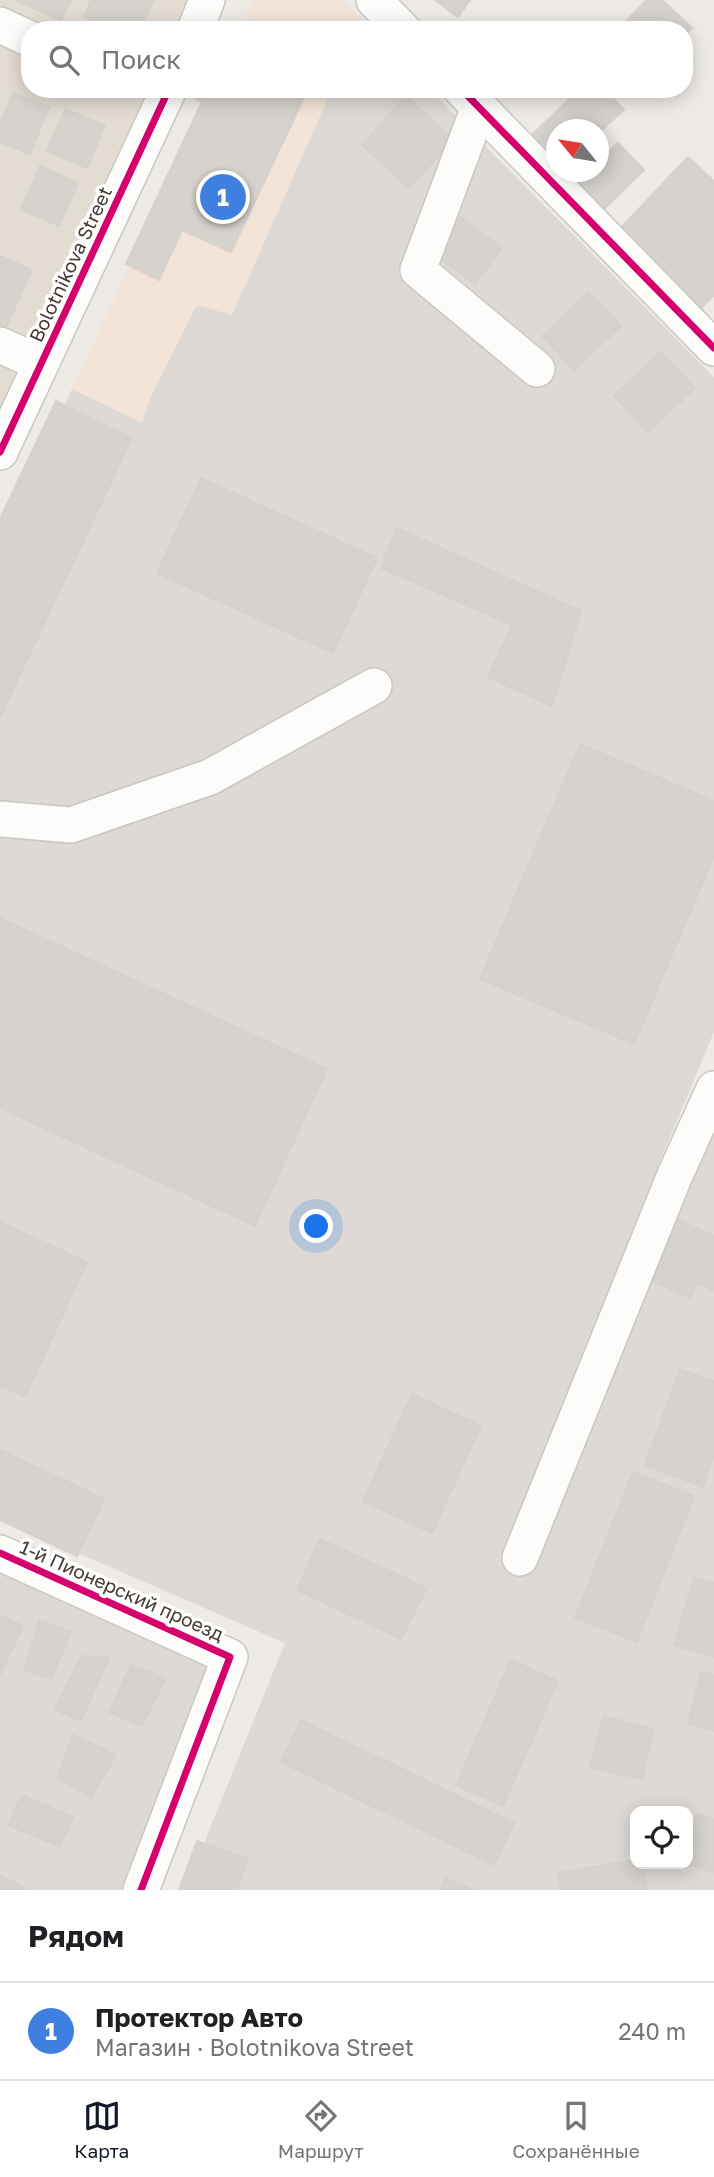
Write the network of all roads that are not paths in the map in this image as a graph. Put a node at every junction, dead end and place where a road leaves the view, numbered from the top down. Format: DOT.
graph roads {
  1 [pos="207,0"];
  2 [pos="374,0"];
  3 [pos="199,21"];
  4 [pos="394,21"];
  5 [pos="0,25"];
  6 [pos="21,35"];
  7 [pos="154,98"];
  8 [pos="470,98"];
  9 [pos="0,345"];
  10 [pos="714,348"];
  11 [pos="40,363"];
  12 [pos="537,369"];
  13 [pos="0,452"];
  14 [pos="374,686"];
  15 [pos="0,819"];
  16 [pos="714,1089"];
  17 [pos="0,1553"];
  18 [pos="520,1558"];
  19 [pos="141,1890"];
  1 -- 3 [label="street"];
  2 -- 4 [label="street"];
  5 -- 6 [label="street"];
  7 -- 11 [label="street, Bolotnikova Street"];
  8 -- 10 [label="street"];
  8 -- 12 [label="street"];
  9 -- 11 [label="street"];
  11 -- 13 [label="street, Bolotnikova Street"];
  14 -- 15 [label="street"];
  16 -- 18 [label="street"];
  17 -- 19 [label="street, 1-й Пионерский проезд"];
}
